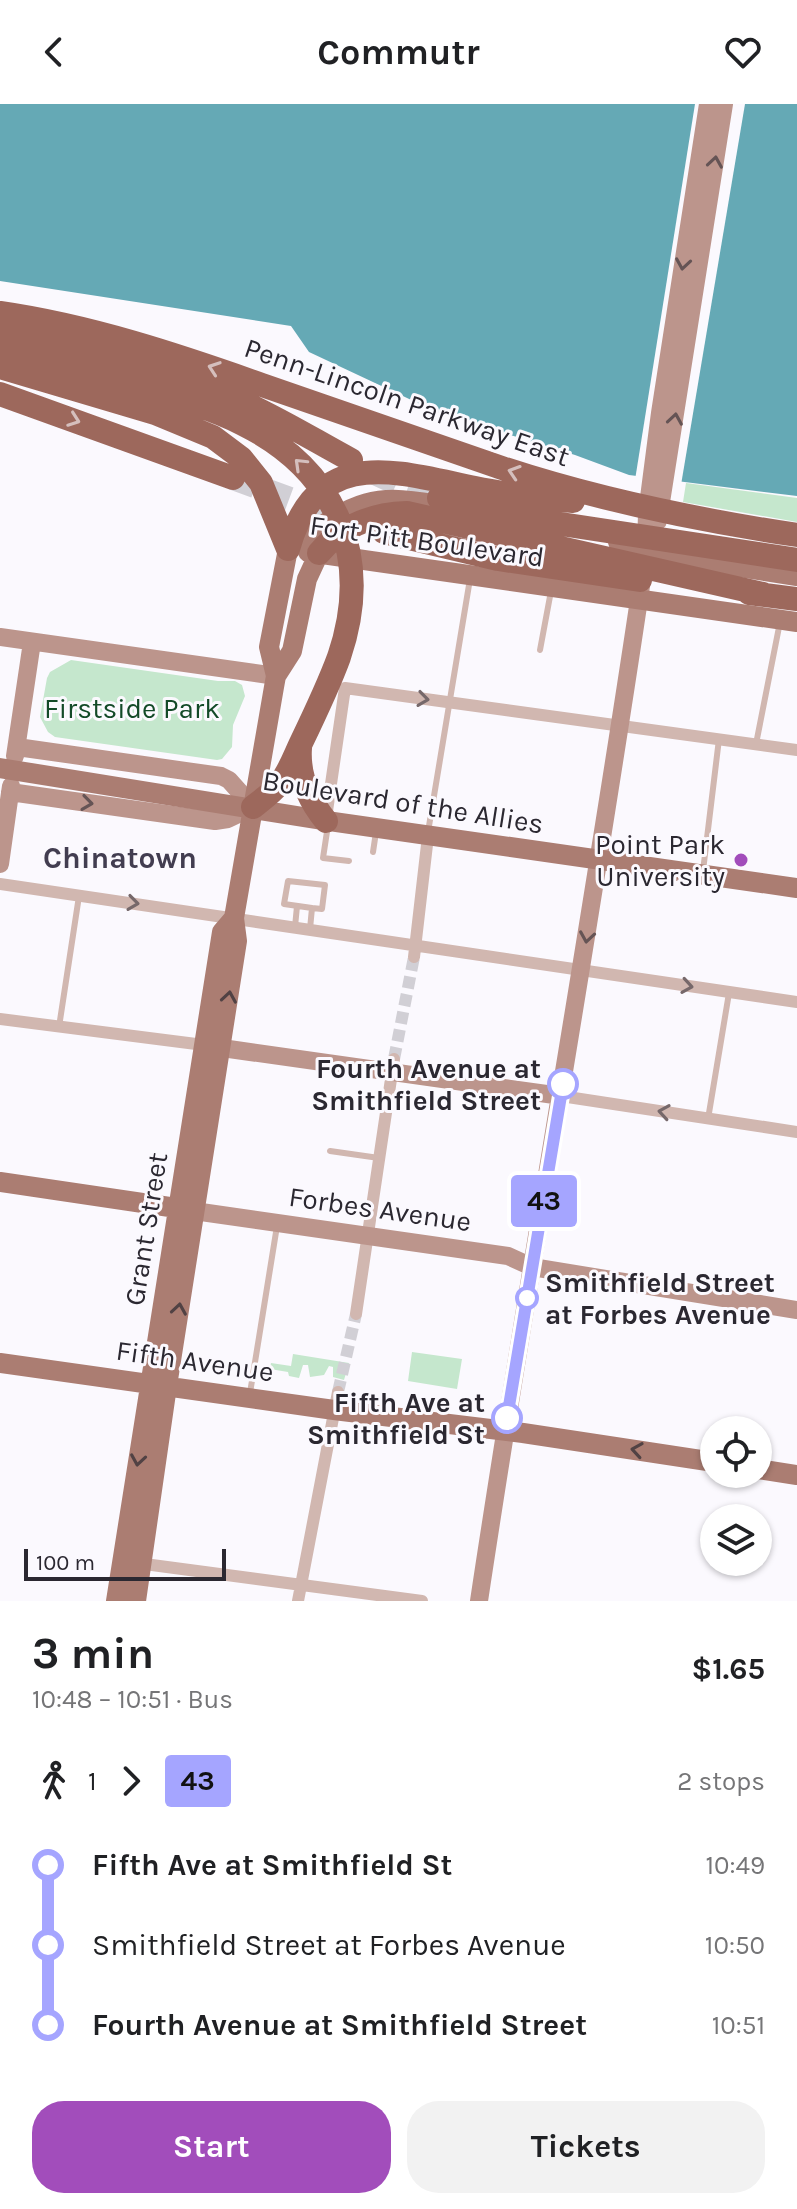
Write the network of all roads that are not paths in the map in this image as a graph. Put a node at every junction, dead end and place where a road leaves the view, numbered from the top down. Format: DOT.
graph roads {
  1 [pos="708,104"];
  2 [pos="724,104"];
  3 [pos="0,313"];
  4 [pos="0,330"];
  5 [pos="0,350"];
  6 [pos="0,367"];
  7 [pos="0,394"];
  8 [pos="351,460"];
  9 [pos="233,478"];
  10 [pos="439,501"];
  11 [pos="643,508"];
  12 [pos="384,532"];
  13 [pos="797,535"];
  14 [pos="288,549"];
  15 [pos="646,549"];
  16 [pos="319,553"];
  17 [pos="797,557"];
  18 [pos="470,575"];
  19 [pos="797,576"];
  20 [pos="551,587"];
  21 [pos="763,594"];
  22 [pos="640,595"];
  23 [pos="797,599"];
  24 [pos="789,621"];
  25 [pos="0,637"];
  26 [pos="32,642"];
  27 [pos="540,650"];
  28 [pos="276,676"];
  29 [pos="450,702"];
  30 [pos="620,726"];
  31 [pos="719,739"];
  32 [pos="756,744"];
  33 [pos="300,745"];
  34 [pos="797,750"];
  35 [pos="11,757"];
  36 [pos="253,807"];
  37 [pos="327,821"];
  38 [pos="376,828"];
  39 [pos="428,836"];
  40 [pos="373,852"];
  41 [pos="599,860"];
  42 [pos="349,861"];
  43 [pos="0,864"];
  44 [pos="702,875"];
  45 [pos="0,884"];
  46 [pos="797,888"];
  47 [pos="79,896"];
  48 [pos="297,906"];
  49 [pos="312,908"];
  50 [pos="234,918"];
  51 [pos="295,927"];
  52 [pos="310,929"];
  53 [pos="415,951"];
  54 [pos="582,970"];
  55 [pos="729,993"];
  56 [pos="797,1002"];
  57 [pos="0,1019"];
  58 [pos="59,1027"];
  59 [pos="213,1046"];
  60 [pos="393,1066"];
  61 [pos="561,1096"];
  62 [pos="708,1119"];
  63 [pos="797,1132"];
  64 [pos="330,1151"];
  65 [pos="379,1158"];
  66 [pos="0,1182"];
  67 [pos="186,1210"];
  68 [pos="277,1223"];
  69 [pos="368,1236"];
  70 [pos="532,1267"];
  71 [pos="797,1310"];
  72 [pos="356,1314"];
  73 [pos="0,1363"];
  74 [pos="158,1384"];
  75 [pos="249,1397"];
  76 [pos="336,1401"];
  77 [pos="504,1430"];
  78 [pos="700,1460"];
  79 [pos="772,1471"];
  80 [pos="797,1475"];
  81 [pos="132,1562"];
  82 [pos="301,1584"];
  83 [pos="116,1601"];
  84 [pos="136,1601"];
  85 [pos="298,1601"];
  86 [pos="422,1601"];
  87 [pos="479,1601"];
  1 -- 15 [label="main road, one-way"];
  15 -- 2 [label="main road, one-way"];
  11 -- 3 [label="highway, Penn-Lincoln Parkway East, one-way"];
  4 -- 8 [label="highway"];
  33 -- 5 [label="highway, one-way"];
  6 -- 14 [label="highway"];
  7 -- 9 [label="highway, one-way"];
  10 -- 14 [label="main road, Fort Pitt Boulevard"];
  10 -- 15 [label="main road, Fort Pitt Boulevard"];
  10 -- 17 [label="highway"];
  11 -- 13 [label="highway, Penn-Lincoln Parkway East"];
  11 -- 14 [label="highway"];
  12 -- 21 [label="highway"];
  14 -- 16 [label="main road, Fort Pitt Boulevard"];
  14 -- 28 [label="main road, Grant Street"];
  15 -- 19 [label="main road, Fort Pitt Boulevard"];
  15 -- 22 [label="main road"];
  16 -- 18 [label="main road, Fort Pitt Boulevard"];
  16 -- 21 [label="highway"];
  16 -- 28 [label="main road, Grant Street"];
  18 -- 20 [label="main road, Fort Pitt Boulevard"];
  18 -- 29 [label="lane"];
  20 -- 22 [label="main road, Fort Pitt Boulevard"];
  20 -- 27 [label="lane"];
  21 -- 23 [label="highway"];
  22 -- 24 [label="main road, Fort Pitt Boulevard"];
  22 -- 30 [label="main road"];
  24 -- 32 [label="lane"];
  25 -- 26 [label="main road"];
  26 -- 28 [label="main road"];
  26 -- 35 [label="main road"];
  28 -- 36 [label="main road, Grant Street"];
  29 -- 30 [label="street"];
  37 -- 29 [label="street, one-way"];
  29 -- 39 [label="lane"];
  30 -- 31 [label="street"];
  30 -- 41 [label="main road"];
  31 -- 32 [label="street"];
  31 -- 44 [label="lane"];
  32 -- 34 [label="street"];
  33 -- 36 [label="highway"];
  33 -- 37 [label="highway"];
  35 -- 36 [label="main road, Boulevard of the Allies"];
  35 -- 36 [label="main road"];
  36 -- 37 [label="main road, Boulevard of the Allies"];
  43 -- 36 [label="main road, one-way"];
  36 -- 50 [label="main road, Grant Street"];
  37 -- 38 [label="main road, Boulevard of the Allies"];
  37 -- 42 [label="lane"];
  38 -- 39 [label="main road, Boulevard of the Allies"];
  38 -- 40 [label="lane"];
  39 -- 41 [label="main road, Boulevard of the Allies"];
  39 -- 53 [label="street"];
  41 -- 44 [label="main road, Boulevard of the Allies"];
  41 -- 54 [label="main road, one-way"];
  44 -- 46 [label="main road, Boulevard of the Allies"];
  45 -- 47 [label="street"];
  47 -- 50 [label="street, one-way"];
  47 -- 58 [label="lane"];
  48 -- 49 [label="lane"];
  48 -- 49 [label="lane"];
  48 -- 51 [label="lane"];
  49 -- 52 [label="lane"];
  50 -- 51 [label="street"];
  50 -- 59 [label="main road, Grant Street"];
  51 -- 52 [label="street"];
  52 -- 53 [label="street"];
  53 -- 54 [label="street"];
  54 -- 55 [label="street, one-way"];
  54 -- 61 [label="main road"];
  55 -- 56 [label="street"];
  55 -- 62 [label="lane"];
  57 -- 58 [label="street"];
  58 -- 59 [label="street"];
  59 -- 60 [label="main road"];
  59 -- 67 [label="main road, Grant Street"];
  60 -- 61 [label="main road"];
  60 -- 65 [label="street"];
  62 -- 61 [label="street, one-way"];
  61 -- 70 [label="main road"];
  62 -- 63 [label="street"];
  64 -- 65 [label="lane"];
  65 -- 69 [label="street"];
  66 -- 67 [label="main road, Forbes Avenue"];
  67 -- 68 [label="main road, Forbes Avenue"];
  67 -- 74 [label="main road, Grant Street"];
  68 -- 69 [label="main road, Forbes Avenue"];
  68 -- 75 [label="lane"];
  69 -- 70 [label="main road, Forbes Avenue"];
  69 -- 72 [label="street"];
  70 -- 71 [label="main road, Forbes Avenue"];
  70 -- 77 [label="main road"];
  73 -- 74 [label="main road, Fifth Avenue"];
  74 -- 75 [label="main road, Fifth Avenue"];
  74 -- 81 [label="main road, Grant Street"];
  75 -- 76 [label="main road, Fifth Avenue"];
  76 -- 77 [label="main road, Fifth Avenue"];
  76 -- 82 [label="street"];
  78 -- 77 [label="main road, Fifth Avenue, one-way"];
  77 -- 87 [label="main road"];
  79 -- 80 [label="main road"];
  81 -- 82 [label="street"];
  81 -- 83 [label="main road, Grant Street"];
  81 -- 84 [label="main road, Grant Street"];
  82 -- 85 [label="street"];
  82 -- 86 [label="street"];
}
